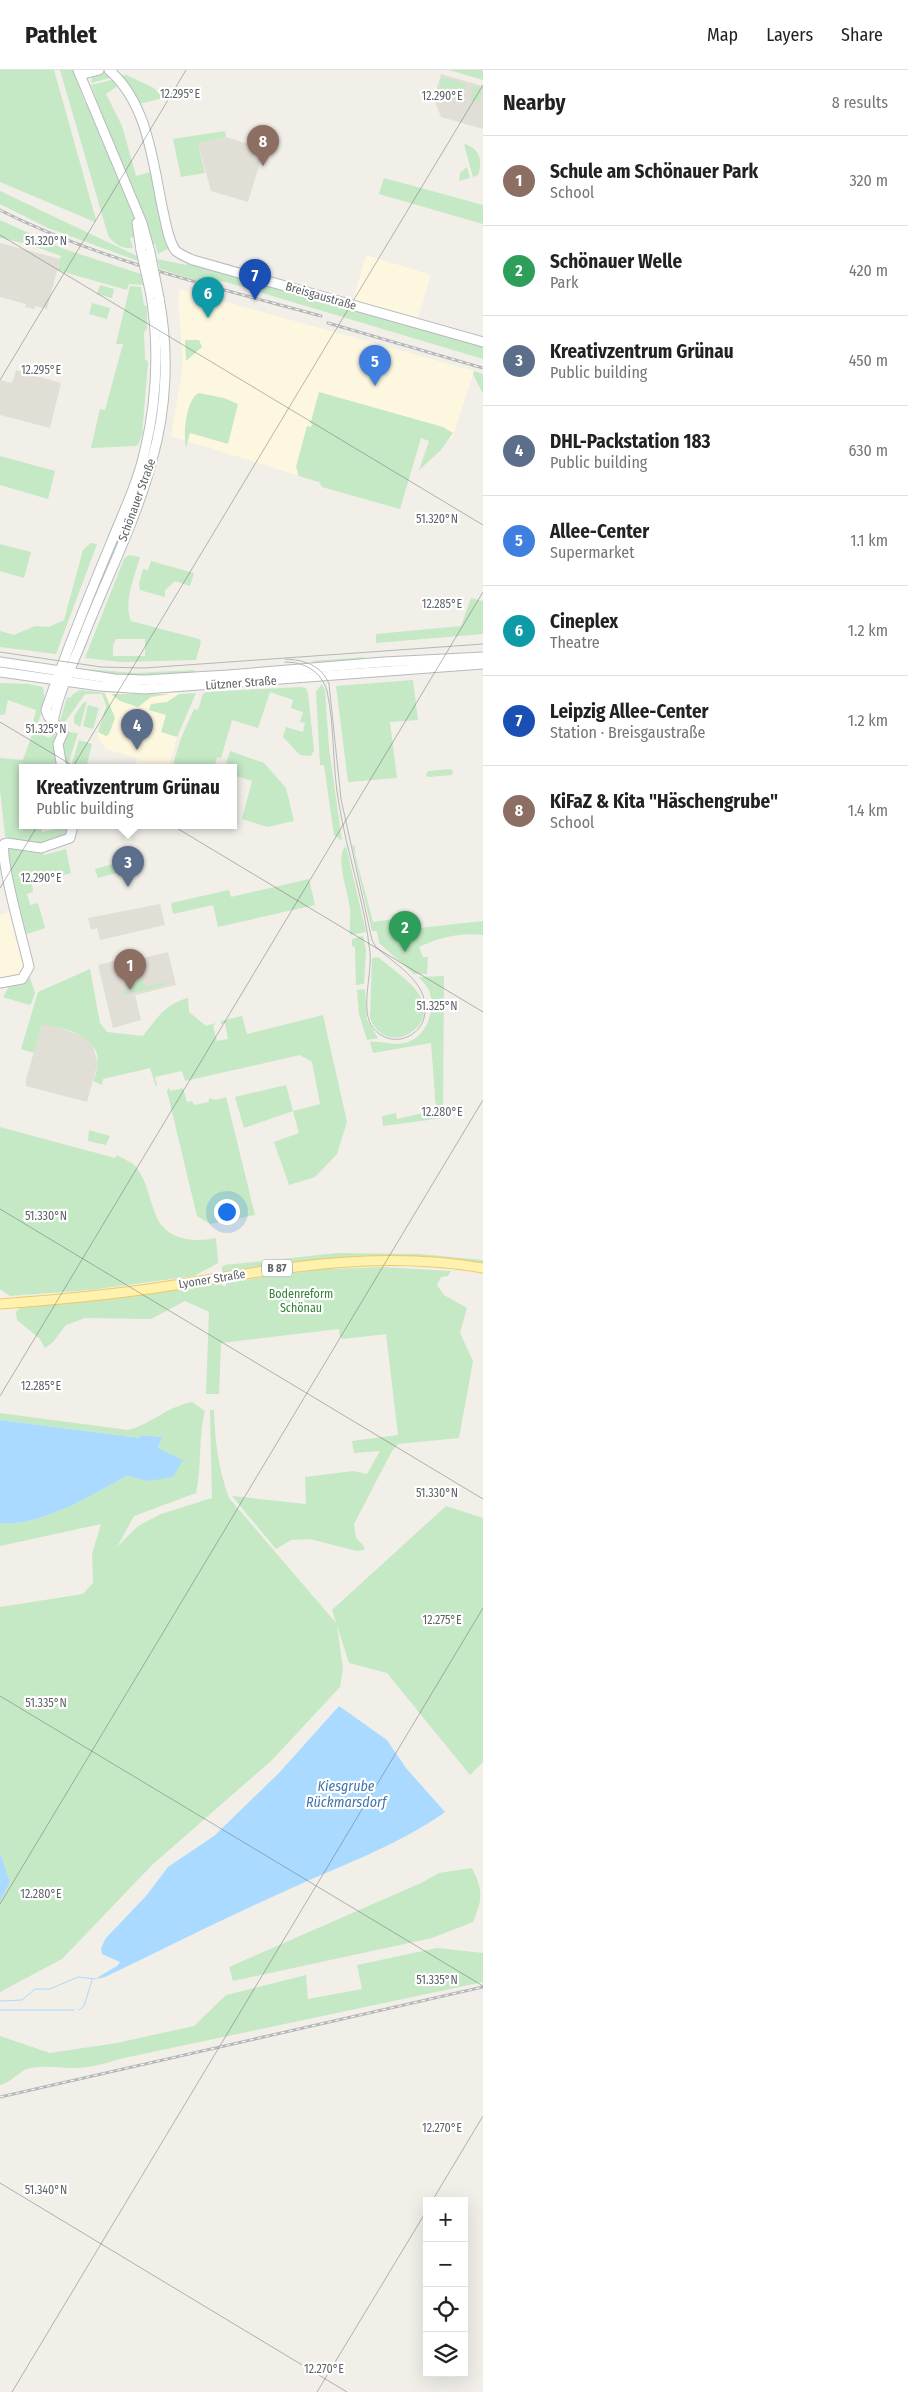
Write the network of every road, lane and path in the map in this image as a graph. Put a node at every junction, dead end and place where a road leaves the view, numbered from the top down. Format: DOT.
graph roads {
  1 [pos="99,70"];
  2 [pos="109,70"];
  3 [pos="79,72"];
  4 [pos="155,297"];
  5 [pos="483,342"];
  6 [pos="483,657"];
  7 [pos="75,658"];
  8 [pos="0,662"];
  9 [pos="483,664"];
  10 [pos="0,672"];
  11 [pos="63,676"];
  12 [pos="90,676"];
  13 [pos="61,764"];
  14 [pos="72,829"];
  15 [pos="0,983"];
  16 [pos="483,1268"];
  17 [pos="0,1304"];
  1 -- 3 [label="main road"];
  2 -- 5 [label="main road, Breisgaustraße"];
  3 -- 4 [label="main road, Schönauer Straße, bridge"];
  4 -- 7 [label="main road, Schönauer Straße"];
  4 -- 11 [label="main road, Schönauer Straße"];
  6 -- 12 [label="main road, Lützner Straße"];
  7 -- 11 [label="main road, Schönauer Straße"];
  7 -- 12 [label="main road"];
  8 -- 11 [label="main road, Lützner Straße"];
  9 -- 11 [label="main road, Lützner Straße"];
  10 -- 11 [label="main road, Lützner Straße"];
  11 -- 12 [label="main road, Lützner Straße"];
  11 -- 13 [label="main road"];
  14 -- 15 [label="main road"];
  16 -- 17 [label="main road, Lyoner Straße / B 87"];
}
